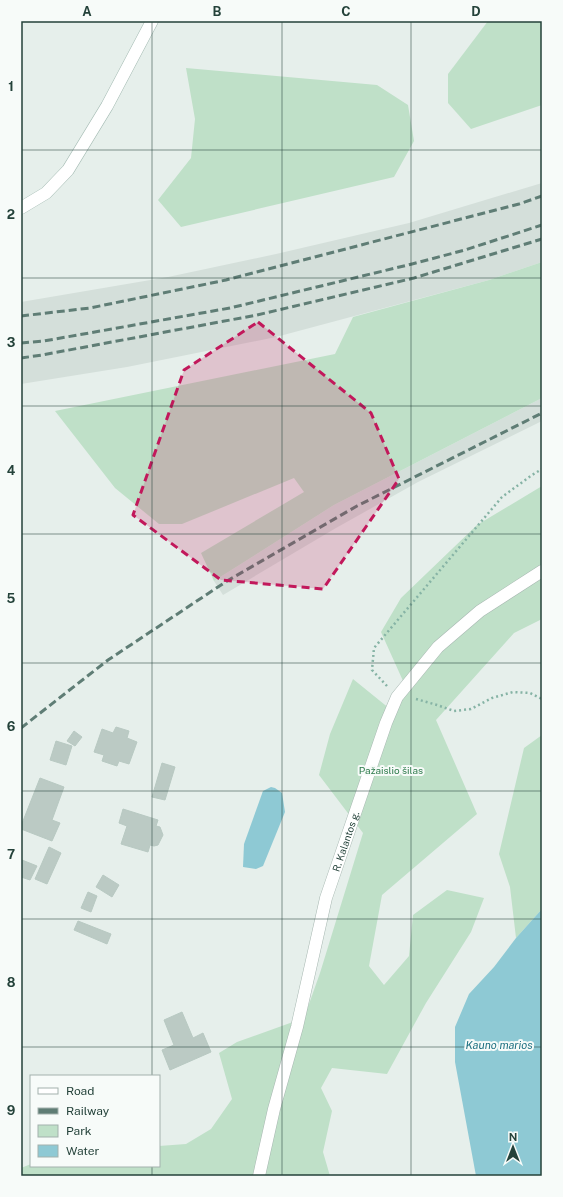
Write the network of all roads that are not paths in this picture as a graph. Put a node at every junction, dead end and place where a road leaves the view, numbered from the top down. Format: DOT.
graph roads {
  1 [pos="152,21"];
  2 [pos="21,208"];
  3 [pos="542,571"];
  4 [pos="259,1176"];
  1 -- 2 [label="street"];
  3 -- 4 [label="street, R. Kalantos g."];
}
